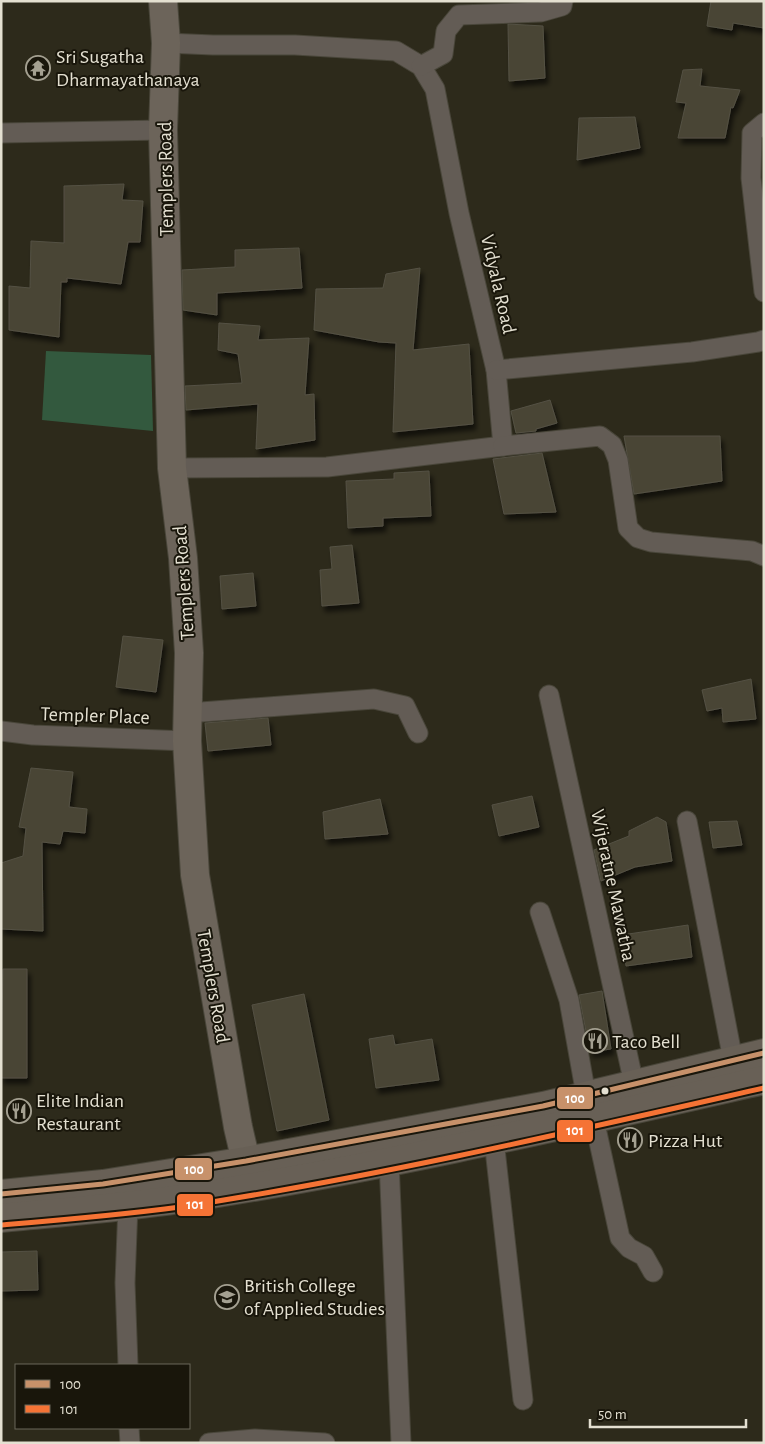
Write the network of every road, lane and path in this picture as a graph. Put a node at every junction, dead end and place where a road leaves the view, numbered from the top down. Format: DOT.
graph roads {
  1 [pos="163,1"];
  2 [pos="563,1"];
  3 [pos="166,43"];
  4 [pos="421,66"];
  5 [pos="764,123"];
  6 [pos="163,130"];
  7 [pos="1,133"];
  8 [pos="764,292"];
  9 [pos="764,340"];
  10 [pos="496,370"];
  11 [pos="503,446"];
  12 [pos="172,468"];
  13 [pos="764,556"];
  14 [pos="549,695"];
  15 [pos="188,712"];
  16 [pos="1,731"];
  17 [pos="418,734"];
  18 [pos="187,741"];
  19 [pos="688,821"];
  20 [pos="540,912"];
  21 [pos="764,1053"];
  22 [pos="733,1060"];
  23 [pos="764,1080"];
  24 [pos="634,1084"];
  25 [pos="590,1107"];
  26 [pos="494,1140"];
  27 [pos="246,1161"];
  28 [pos="389,1161"];
  29 [pos="252,1187"];
  30 [pos="1,1194"];
  31 [pos="128,1205"];
  32 [pos="1,1218"];
  33 [pos="652,1272"];
  34 [pos="128,1364"];
  35 [pos="524,1400"];
  36 [pos="129,1429"];
  37 [pos="130,1443"];
  38 [pos="209,1443"];
  39 [pos="325,1443"];
  40 [pos="400,1443"];
  1 -- 3 [label="main road, Templers Road"];
  2 -- 4 [label="street"];
  3 -- 4 [label="street, Vidyala Road"];
  3 -- 6 [label="main road, Templers Road"];
  4 -- 10 [label="street, Vidyala Road"];
  5 -- 8 [label="street"];
  6 -- 7 [label="street"];
  6 -- 12 [label="main road, Templers Road"];
  9 -- 10 [label="street"];
  10 -- 11 [label="street, Vidyala Road"];
  11 -- 12 [label="street"];
  11 -- 13 [label="street"];
  12 -- 15 [label="main road, Templers Road"];
  14 -- 24 [label="street, Wijeratne Mawatha"];
  15 -- 17 [label="street"];
  15 -- 18 [label="main road, Templers Road"];
  16 -- 18 [label="street, Templer Place"];
  18 -- 27 [label="main road, Templers Road"];
  19 -- 22 [label="street"];
  20 -- 25 [label="street"];
  21 -- 22 [label="highway"];
  22 -- 24 [label="highway"];
  23 -- 25 [label="highway"];
  24 -- 25 [label="highway"];
  25 -- 26 [label="highway"];
  25 -- 27 [label="highway"];
  25 -- 33 [label="street"];
  26 -- 28 [label="highway"];
  26 -- 35 [label="street"];
  27 -- 29 [label="main road, Templers Road"];
  27 -- 30 [label="highway"];
  28 -- 29 [label="highway"];
  28 -- 40 [label="street"];
  29 -- 31 [label="highway"];
  31 -- 32 [label="highway"];
  31 -- 34 [label="street"];
  36 -- 37 [label="street"];
  38 -- 39 [label="street"];
}
